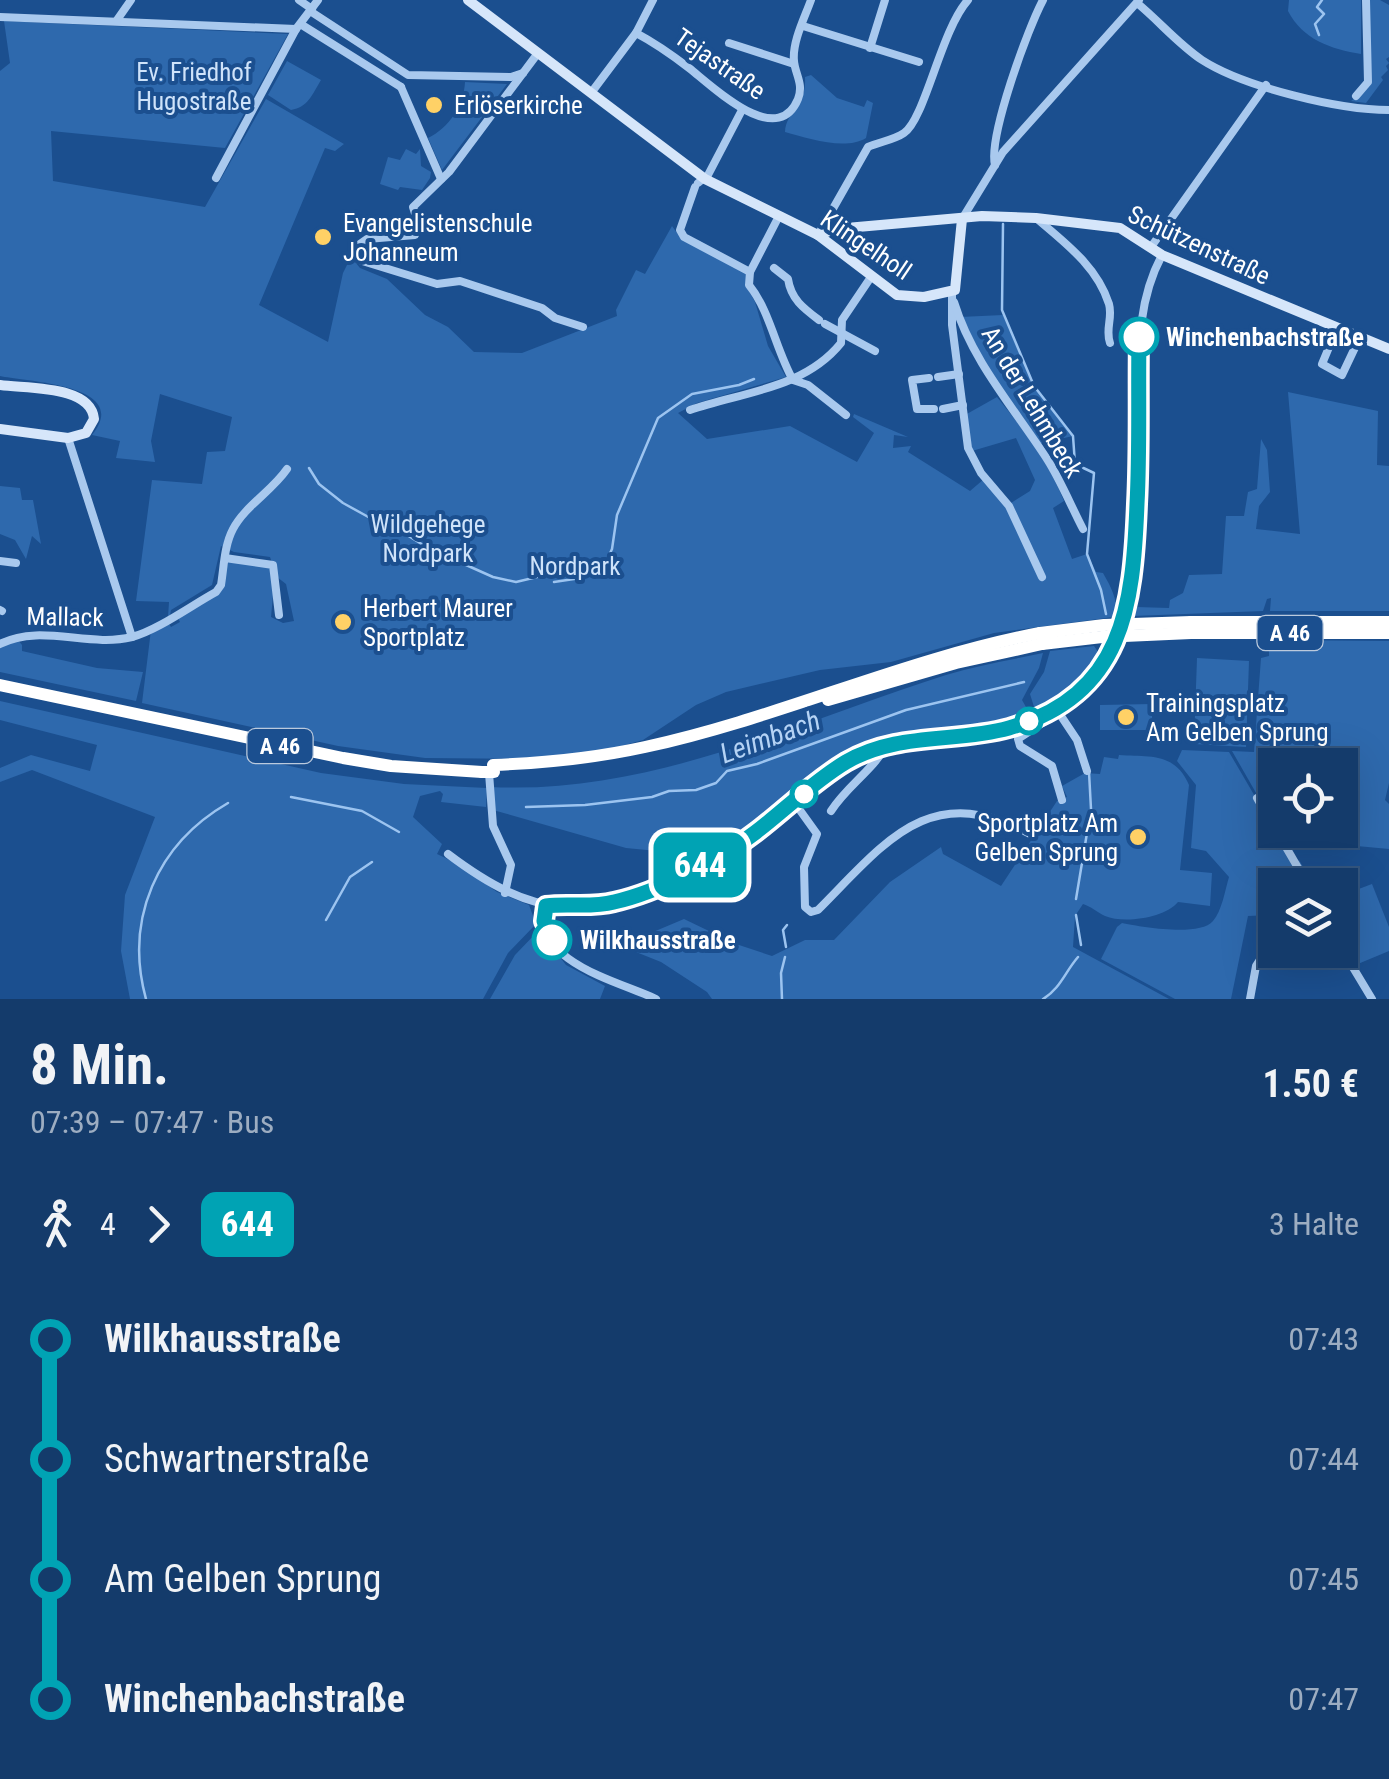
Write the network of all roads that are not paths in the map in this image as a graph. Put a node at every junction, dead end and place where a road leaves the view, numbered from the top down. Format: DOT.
graph roads {
  1 [pos="131,0"];
  2 [pos="298,0"];
  3 [pos="318,0"];
  4 [pos="468,0"];
  5 [pos="653,0"];
  6 [pos="811,0"];
  7 [pos="885,0"];
  8 [pos="968,0"];
  9 [pos="1043,0"];
  10 [pos="1366,0"];
  11 [pos="1138,2"];
  12 [pos="311,10"];
  13 [pos="0,16"];
  14 [pos="117,20"];
  15 [pos="803,26"];
  16 [pos="299,27"];
  17 [pos="636,33"];
  18 [pos="729,43"];
  19 [pos="870,48"];
  20 [pos="538,53"];
  21 [pos="794,64"];
  22 [pos="934,67"];
  23 [pos="522,73"];
  24 [pos="408,74"];
  25 [pos="1266,85"];
  26 [pos="401,86"];
  27 [pos="591,93"];
  28 [pos="1356,96"];
  29 [pos="742,110"];
  30 [pos="1389,110"];
  31 [pos="995,165"];
  32 [pos="216,178"];
  33 [pos="442,180"];
  34 [pos="699,183"];
  35 [pos="971,201"];
  36 [pos="779,216"];
  37 [pos="982,216"];
  38 [pos="1036,218"];
  39 [pos="962,219"];
  40 [pos="963,233"];
  41 [pos="818,234"];
  42 [pos="1151,246"];
  43 [pos="1162,255"];
  44 [pos="757,259"];
  45 [pos="750,272"];
  46 [pos="871,276"];
  47 [pos="952,294"];
  48 [pos="583,327"];
  49 [pos="1337,328"];
  50 [pos="842,333"];
  51 [pos="1360,337"];
  52 [pos="1110,343"];
  53 [pos="1389,349"];
  54 [pos="875,351"];
  55 [pos="960,374"];
  56 [pos="793,380"];
  57 [pos="0,385"];
  58 [pos="963,405"];
  59 [pos="690,410"];
  60 [pos="846,415"];
  61 [pos="0,429"];
  62 [pos="68,438"];
  63 [pos="287,469"];
  64 [pos="1082,529"];
  65 [pos="225,558"];
  66 [pos="0,561"];
  67 [pos="16,563"];
  68 [pos="1042,578"];
  69 [pos="279,616"];
  70 [pos="1389,622"];
  71 [pos="1191,627"];
  72 [pos="1389,633"];
  73 [pos="132,637"];
  74 [pos="0,644"];
  75 [pos="0,677"];
  76 [pos="0,685"];
  77 [pos="1049,712"];
  78 [pos="886,745"];
  79 [pos="488,767"];
  80 [pos="1087,771"];
  81 [pos="1062,800"];
  82 [pos="794,802"];
  83 [pos="830,811"];
  84 [pos="1030,834"];
  85 [pos="448,854"];
  86 [pos="505,892"];
  87 [pos="546,906"];
  88 [pos="1258,963"];
  89 [pos="1353,968"];
  90 [pos="656,999"];
  91 [pos="1250,999"];
  92 [pos="1372,999"];
  1 -- 14 [label="street"];
  2 -- 12 [label="street"];
  3 -- 12 [label="street"];
  4 -- 20 [label="street, Klingelholl"];
  5 -- 17 [label="street"];
  6 -- 15 [label="street"];
  7 -- 19 [label="street"];
  8 -- 22 [label="street"];
  9 -- 31 [label="street"];
  10 -- 28 [label="street"];
  11 -- 25 [label="street"];
  11 -- 31 [label="street"];
  12 -- 16 [label="street"];
  12 -- 24 [label="street"];
  13 -- 14 [label="street"];
  14 -- 16 [label="street"];
  15 -- 19 [label="street"];
  15 -- 21 [label="street"];
  16 -- 26 [label="street"];
  16 -- 32 [label="street"];
  17 -- 27 [label="street"];
  17 -- 29 [label="street, Tejastraße"];
  18 -- 21 [label="street"];
  19 -- 22 [label="street"];
  20 -- 23 [label="street"];
  20 -- 27 [label="street, Klingelholl"];
  21 -- 29 [label="street, Tejastraße"];
  22 -- 41 [label="street"];
  23 -- 24 [label="street"];
  23 -- 33 [label="street"];
  24 -- 26 [label="street"];
  25 -- 30 [label="street"];
  25 -- 42 [label="street"];
  26 -- 33 [label="street"];
  27 -- 34 [label="street, Klingelholl"];
  29 -- 34 [label="street"];
  31 -- 35 [label="street"];
  33 -- 48 [label="street"];
  34 -- 36 [label="street, Klingelholl"];
  34 -- 45 [label="street"];
  35 -- 37 [label="street"];
  35 -- 39 [label="street"];
  36 -- 41 [label="street, Klingelholl"];
  36 -- 44 [label="street"];
  37 -- 38 [label="street, Schützenstraße"];
  37 -- 39 [label="street, Schützenstraße"];
  37 -- 40 [label="street"];
  38 -- 42 [label="street, Schützenstraße"];
  38 -- 52 [label="street"];
  39 -- 40 [label="street"];
  39 -- 41 [label="street, Schützenstraße"];
  40 -- 47 [label="street"];
  41 -- 46 [label="street, Klingelholl"];
  42 -- 43 [label="street, Schützenstraße"];
  43 -- 49 [label="street, Schützenstraße"];
  43 -- 77 [label="street"];
  44 -- 45 [label="street"];
  44 -- 50 [label="street"];
  45 -- 56 [label="street"];
  46 -- 47 [label="street, Klingelholl"];
  46 -- 50 [label="street"];
  47 -- 55 [label="street"];
  47 -- 64 [label="street, An der Lehmbeck"];
  49 -- 51 [label="street, Schützenstraße"];
  49 -- 51 [label="street"];
  50 -- 54 [label="street"];
  50 -- 56 [label="street"];
  51 -- 53 [label="street, Schützenstraße"];
  55 -- 58 [label="street"];
  55 -- 58 [label="street"];
  56 -- 59 [label="street"];
  56 -- 60 [label="street"];
  57 -- 62 [label="street"];
  58 -- 68 [label="street"];
  61 -- 62 [label="street"];
  62 -- 73 [label="street, Mallack"];
  63 -- 65 [label="street, Mallack"];
  65 -- 69 [label="street"];
  65 -- 73 [label="street, Mallack"];
  66 -- 67 [label="street"];
  70 -- 71 [label="highway, A 46"];
  71 -- 72 [label="highway, A 46"];
  71 -- 79 [label="highway, A 46, bridge"];
  73 -- 74 [label="street, Mallack"];
  75 -- 79 [label="highway, A 46"];
  76 -- 79 [label="highway, A 46"];
  77 -- 78 [label="street"];
  77 -- 80 [label="street"];
  77 -- 81 [label="street"];
  78 -- 82 [label="street"];
  78 -- 83 [label="street"];
  79 -- 86 [label="street"];
  82 -- 84 [label="street"];
  82 -- 87 [label="street"];
  85 -- 86 [label="street"];
  86 -- 87 [label="street"];
  87 -- 90 [label="street"];
  88 -- 91 [label="street"];
  89 -- 92 [label="street"];
}
